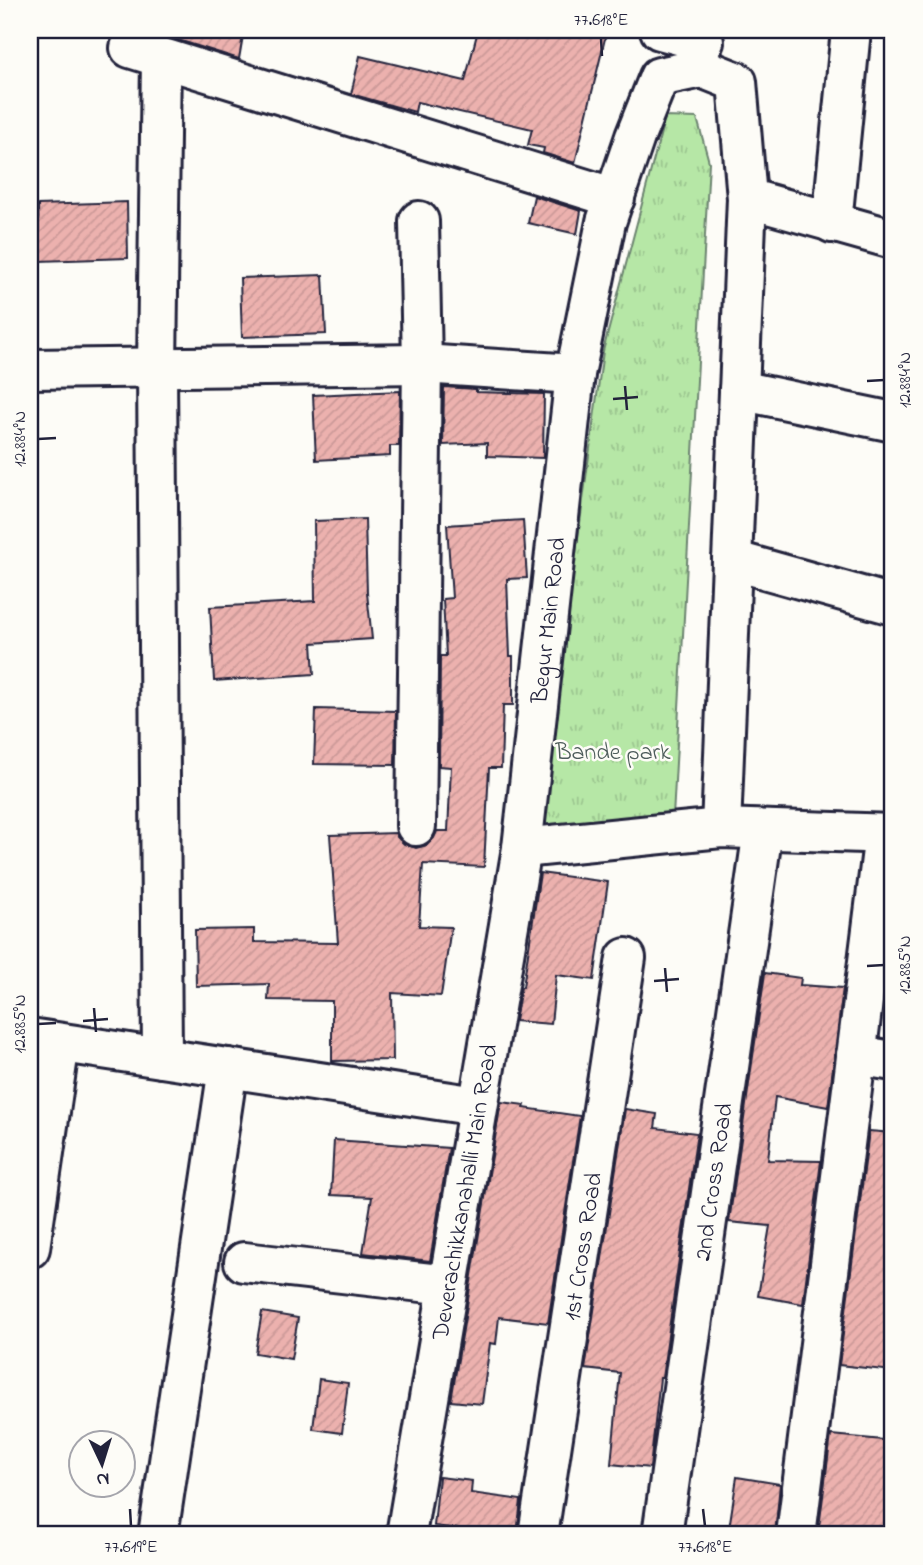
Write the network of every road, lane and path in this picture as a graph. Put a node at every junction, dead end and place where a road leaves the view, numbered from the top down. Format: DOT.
graph roads {
  1 [pos="660,30"];
  2 [pos="851,30"];
  3 [pos="704,47"];
  4 [pos="614,198"];
  5 [pos="747,198"];
  6 [pos="419,221"];
  7 [pos="832,223"];
  8 [pos="893,239"];
  9 [pos="422,364"];
  10 [pos="157,368"];
  11 [pos="30,369"];
  12 [pos="575,374"];
  13 [pos="739,390"];
  14 [pos="893,422"];
  15 [pos="732,560"];
  16 [pos="893,605"];
  17 [pos="416,826"];
  18 [pos="721,828"];
  19 [pos="763,830"];
  20 [pos="889,834"];
  21 [pos="522,848"];
  22 [pos="626,958"];
  23 [pos="45,1041"];
  24 [pos="856,1055"];
  25 [pos="162,1058"];
  26 [pos="893,1060"];
  27 [pos="228,1068"];
  28 [pos="477,1106"];
  29 [pos="30,1248"];
  30 [pos="244,1262"];
  31 [pos="448,1285"];
  32 [pos="158,1535"];
  33 [pos="406,1535"];
  34 [pos="538,1535"];
  35 [pos="662,1535"];
  36 [pos="796,1535"];
  1 -- 3 [label="street"];
  2 -- 7 [label="street"];
  3 -- 4 [label="street, Begur Main Road"];
  3 -- 5 [label="street"];
  4 -- 10 [label="street"];
  4 -- 12 [label="street, Begur Main Road"];
  5 -- 7 [label="street"];
  5 -- 13 [label="street"];
  6 -- 9 [label="street"];
  7 -- 8 [label="street"];
  9 -- 10 [label="street"];
  9 -- 12 [label="street"];
  9 -- 17 [label="street"];
  10 -- 11 [label="street"];
  10 -- 25 [label="street"];
  12 -- 21 [label="street, Begur Main Road"];
  13 -- 14 [label="street"];
  13 -- 15 [label="street"];
  15 -- 16 [label="street"];
  15 -- 18 [label="street"];
  18 -- 19 [label="street"];
  18 -- 21 [label="street"];
  19 -- 20 [label="street"];
  19 -- 35 [label="street, 2nd Cross Road"];
  20 -- 24 [label="street"];
  21 -- 28 [label="street, Deverachikkanahalli Main Road"];
  22 -- 34 [label="street, 1st Cross Road"];
  23 -- 25 [label="street"];
  23 -- 29 [label="street"];
  24 -- 26 [label="street"];
  24 -- 36 [label="street"];
  25 -- 27 [label="street"];
  27 -- 28 [label="street"];
  27 -- 32 [label="street"];
  28 -- 31 [label="street, Deverachikkanahalli Main Road"];
  30 -- 31 [label="street"];
  31 -- 33 [label="street, Deverachikkanahalli Main Road"];
}
